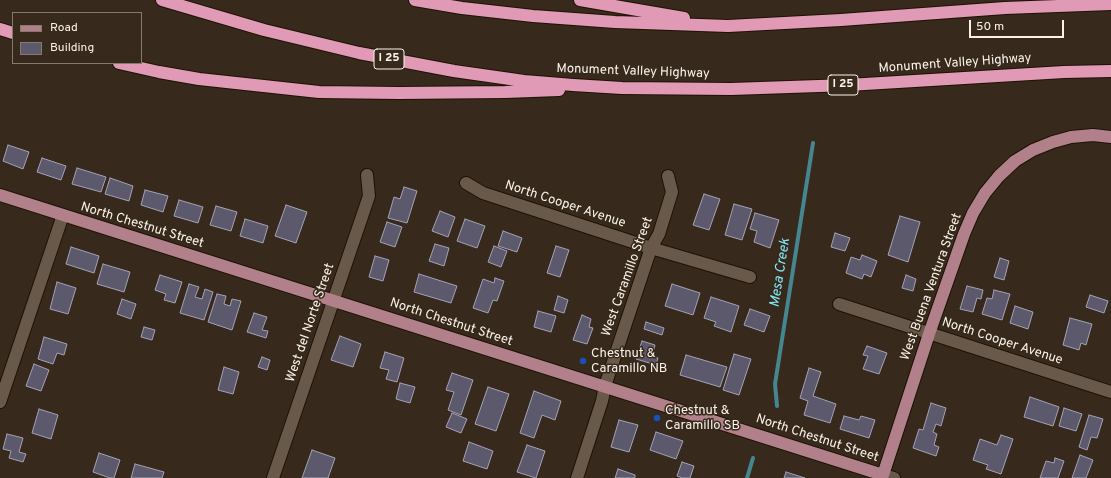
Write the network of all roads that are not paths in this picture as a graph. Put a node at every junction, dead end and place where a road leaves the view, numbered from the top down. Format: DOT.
graph roads {
  1 [pos="162,0"];
  2 [pos="415,0"];
  3 [pos="580,0"];
  4 [pos="1111,4"];
  5 [pos="728,26"];
  6 [pos="0,29"];
  7 [pos="12,34"];
  8 [pos="123,64"];
  9 [pos="1111,71"];
  10 [pos="1064,72"];
  11 [pos="1111,80"];
  12 [pos="622,88"];
  13 [pos="1111,137"];
  14 [pos="367,175"];
  15 [pos="668,176"];
  16 [pos="466,183"];
  17 [pos="0,195"];
  18 [pos="63,216"];
  19 [pos="650,248"];
  20 [pos="750,277"];
  21 [pos="334,300"];
  22 [pos="839,304"];
  23 [pos="929,334"];
  24 [pos="604,386"];
  25 [pos="1111,392"];
  26 [pos="0,402"];
  27 [pos="886,477"];
  28 [pos="273,478"];
  29 [pos="577,478"];
  1 -- 12 [label="highway, Monument Valley Highway / I 25"];
  2 -- 5 [label="highway"];
  3 -- 5 [label="highway"];
  4 -- 5 [label="highway"];
  6 -- 7 [label="highway"];
  8 -- 12 [label="highway"];
  9 -- 10 [label="highway, Monument Valley Highway / I 25"];
  10 -- 11 [label="highway"];
  10 -- 12 [label="highway, Monument Valley Highway / I 25"];
  13 -- 23 [label="main road, West Buena Ventura Street"];
  14 -- 21 [label="street, West del Norte Street"];
  15 -- 19 [label="street, West Caramillo Street"];
  16 -- 19 [label="street, North Cooper Avenue"];
  17 -- 18 [label="main road, North Chestnut Street"];
  18 -- 21 [label="main road, North Chestnut Street"];
  18 -- 26 [label="street"];
  19 -- 20 [label="street, North Cooper Avenue"];
  19 -- 24 [label="street, West Caramillo Street"];
  21 -- 24 [label="main road, North Chestnut Street"];
  21 -- 28 [label="street, West del Norte Street"];
  22 -- 23 [label="street, North Cooper Avenue"];
  23 -- 25 [label="street, North Cooper Avenue"];
  23 -- 27 [label="main road, West Buena Ventura Street"];
  24 -- 27 [label="main road, North Chestnut Street"];
  24 -- 29 [label="street, West Caramillo Street"];
}
